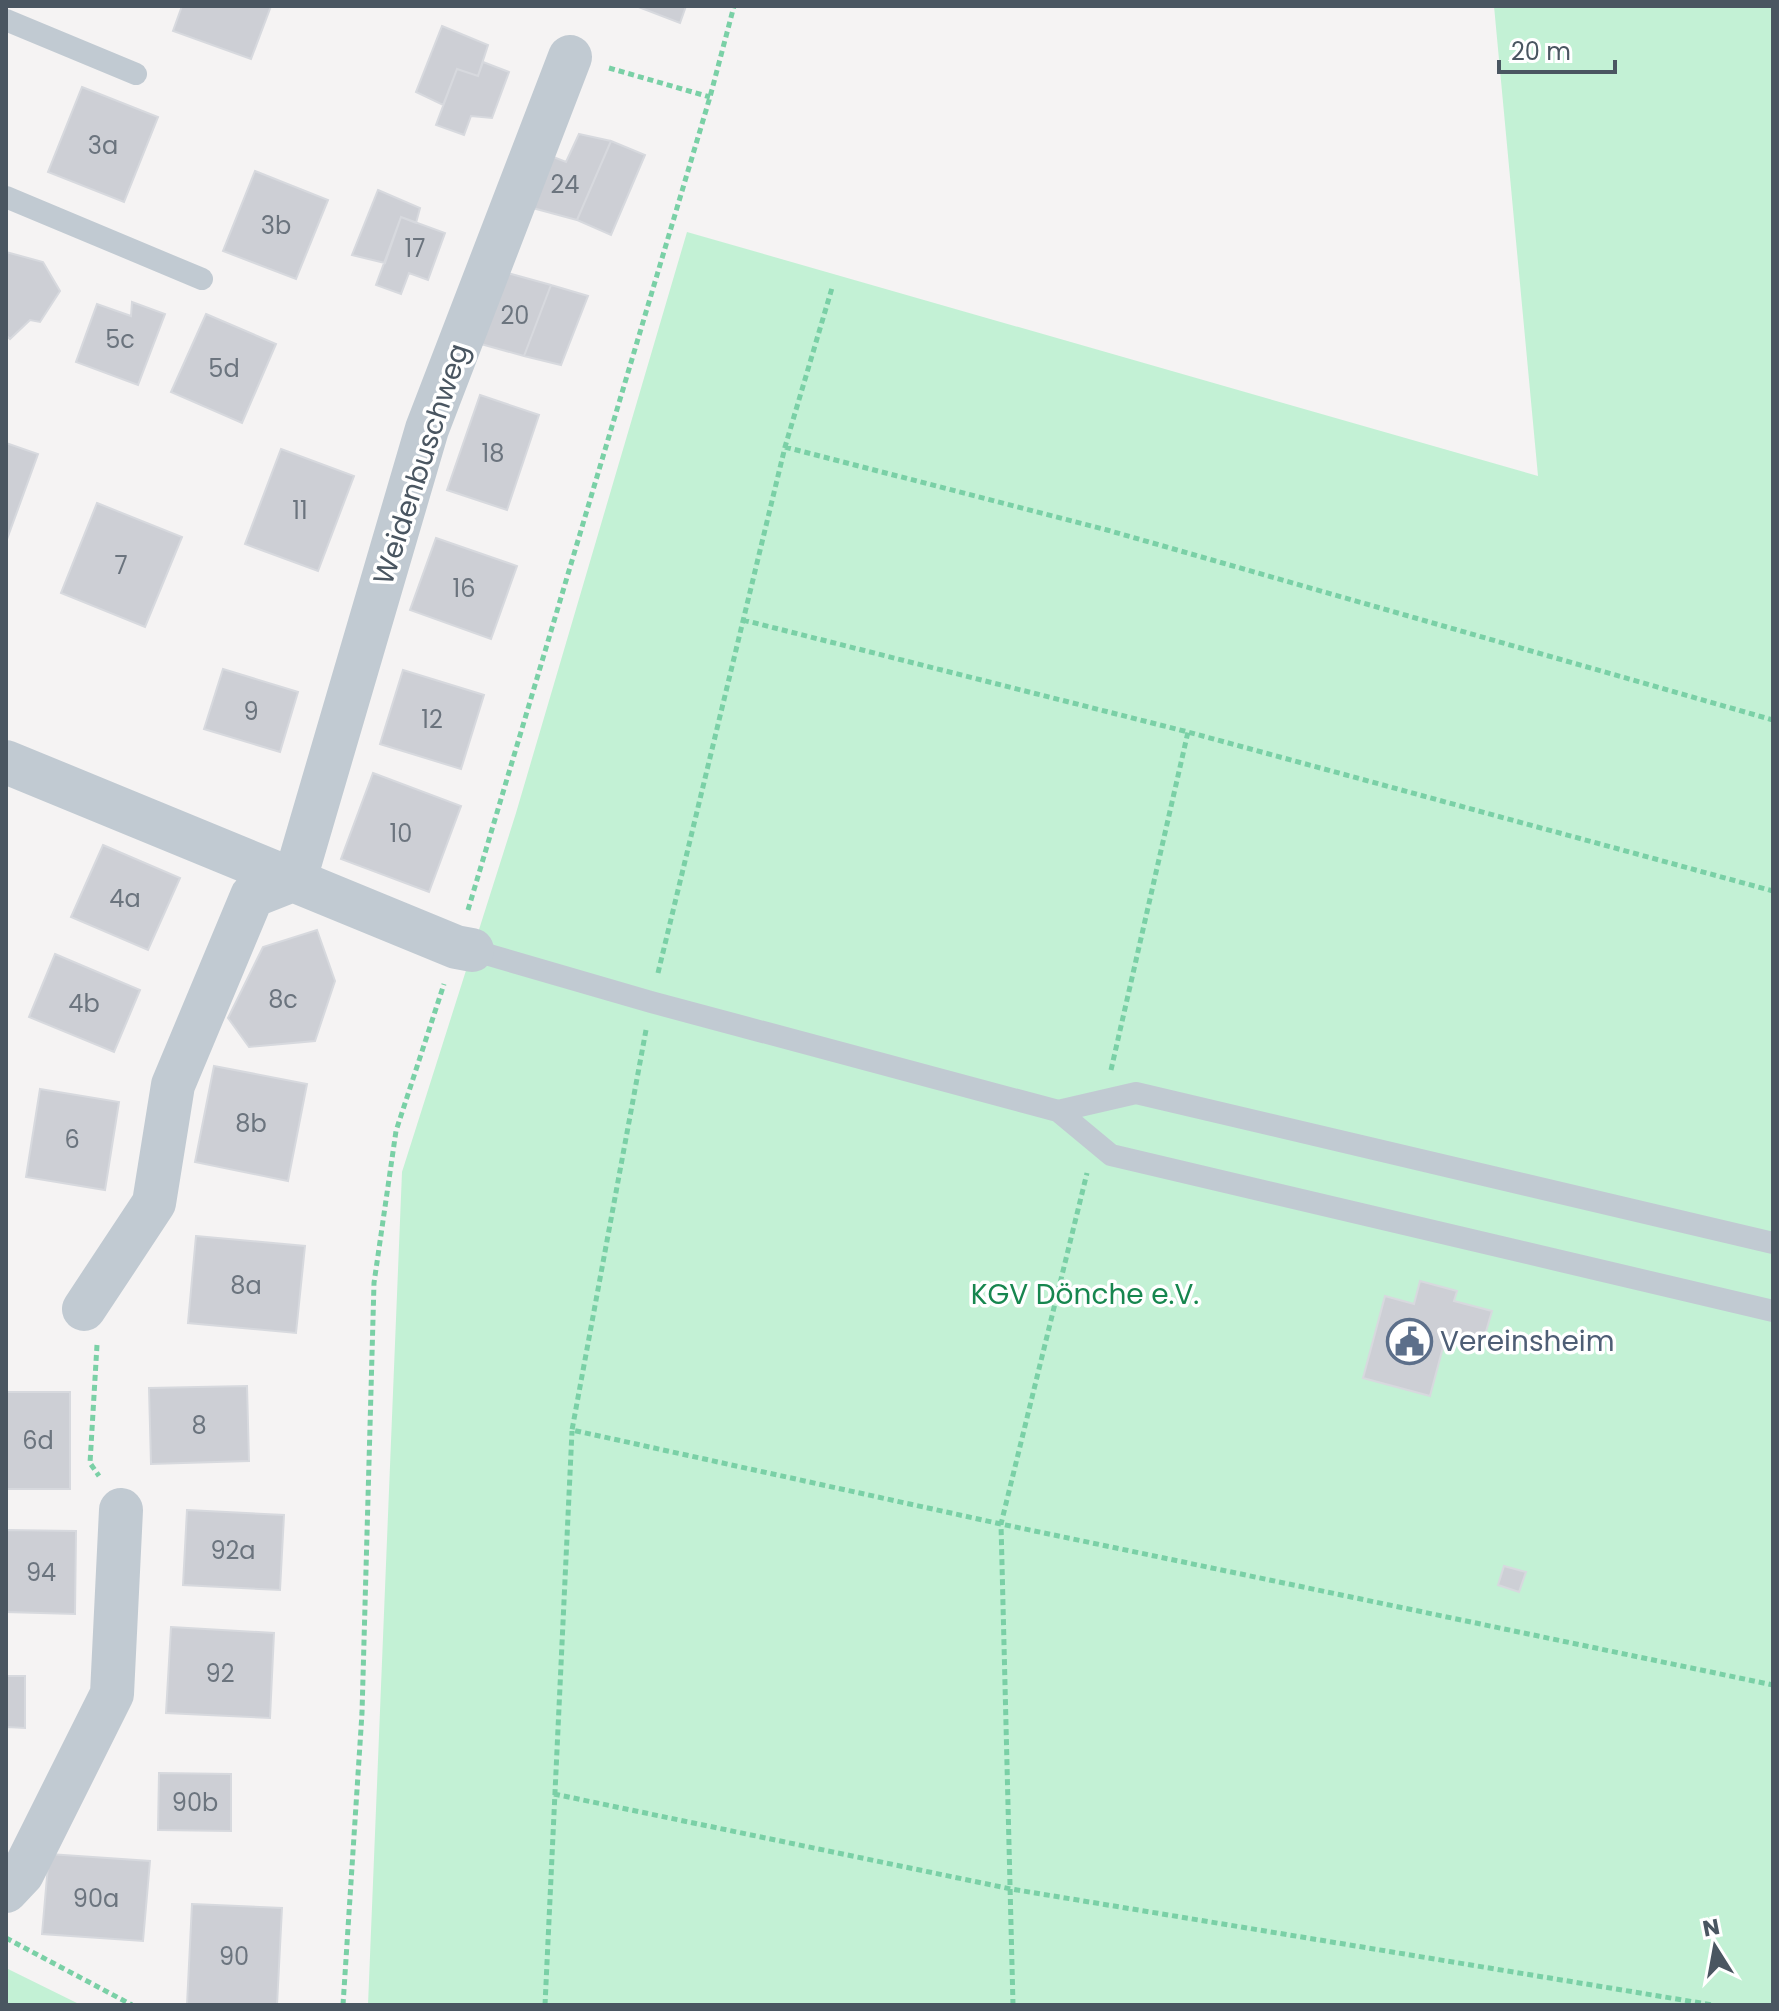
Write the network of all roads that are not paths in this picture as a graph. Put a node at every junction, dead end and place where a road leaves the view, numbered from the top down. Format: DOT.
graph roads {
  1 [pos="6,20"];
  2 [pos="570,57"];
  3 [pos="136,74"];
  4 [pos="6,197"];
  5 [pos="202,279"];
  6 [pos="6,762"];
  7 [pos="295,879"];
  8 [pos="464,948"];
  9 [pos="1058,1111"];
  10 [pos="1773,1243"];
  11 [pos="84,1309"];
  12 [pos="1773,1311"];
  13 [pos="121,1510"];
  14 [pos="6,1891"];
  1 -- 3 [label="lane"];
  2 -- 7 [label="street, Weidenbuschweg"];
  4 -- 5 [label="lane"];
  6 -- 7 [label="street"];
  7 -- 8 [label="street"];
  7 -- 11 [label="street"];
  8 -- 9 [label="lane"];
  9 -- 10 [label="lane"];
  9 -- 12 [label="lane"];
  13 -- 14 [label="street"];
}
